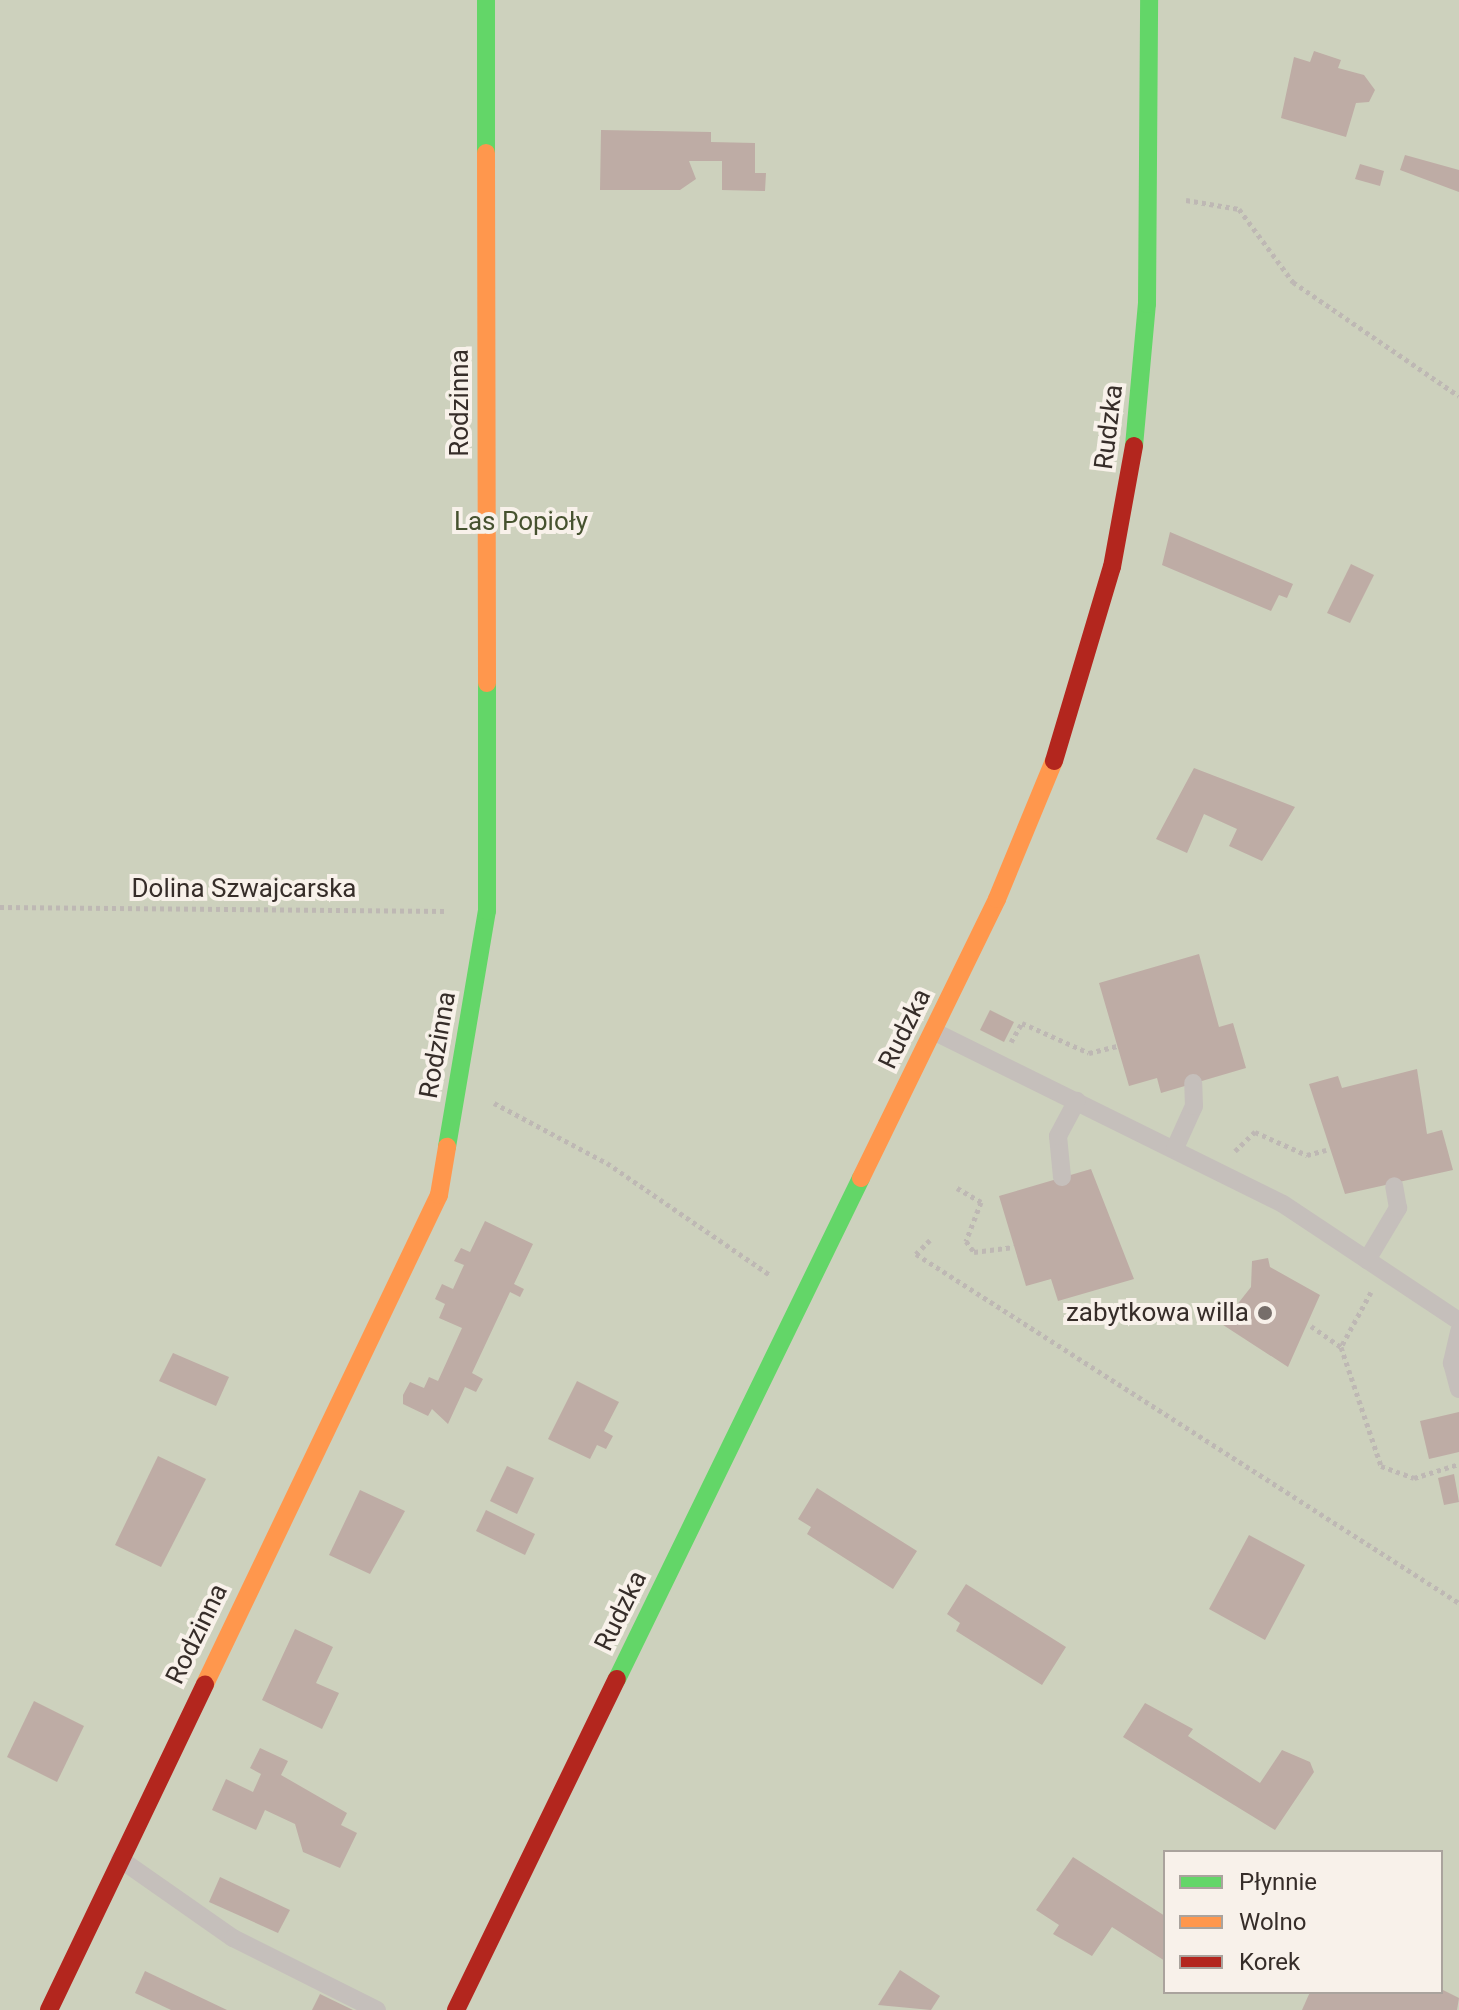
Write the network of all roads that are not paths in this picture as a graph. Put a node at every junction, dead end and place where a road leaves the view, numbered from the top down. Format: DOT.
graph roads {
  1 [pos="486,0"];
  2 [pos="1149,0"];
  3 [pos="933,1031"];
  4 [pos="1193,1083"];
  5 [pos="1077,1101"];
  6 [pos="1175,1148"];
  7 [pos="1062,1177"];
  8 [pos="1394,1186"];
  9 [pos="1367,1260"];
  10 [pos="1459,1321"];
  11 [pos="1459,1332"];
  12 [pos="1459,1389"];
  13 [pos="120,1859"];
  14 [pos="49,2010"];
  15 [pos="377,2010"];
  16 [pos="456,2010"];
  1 -- 13 [label="street, Rodzinna"];
  2 -- 3 [label="street, Rudzka"];
  3 -- 5 [label="lane"];
  3 -- 16 [label="street, Rudzka"];
  4 -- 6 [label="lane"];
  5 -- 6 [label="lane"];
  5 -- 7 [label="lane"];
  6 -- 9 [label="lane"];
  8 -- 9 [label="lane"];
  9 -- 10 [label="lane"];
  11 -- 12 [label="lane"];
  13 -- 14 [label="street, Rodzinna"];
  13 -- 15 [label="lane"];
}
